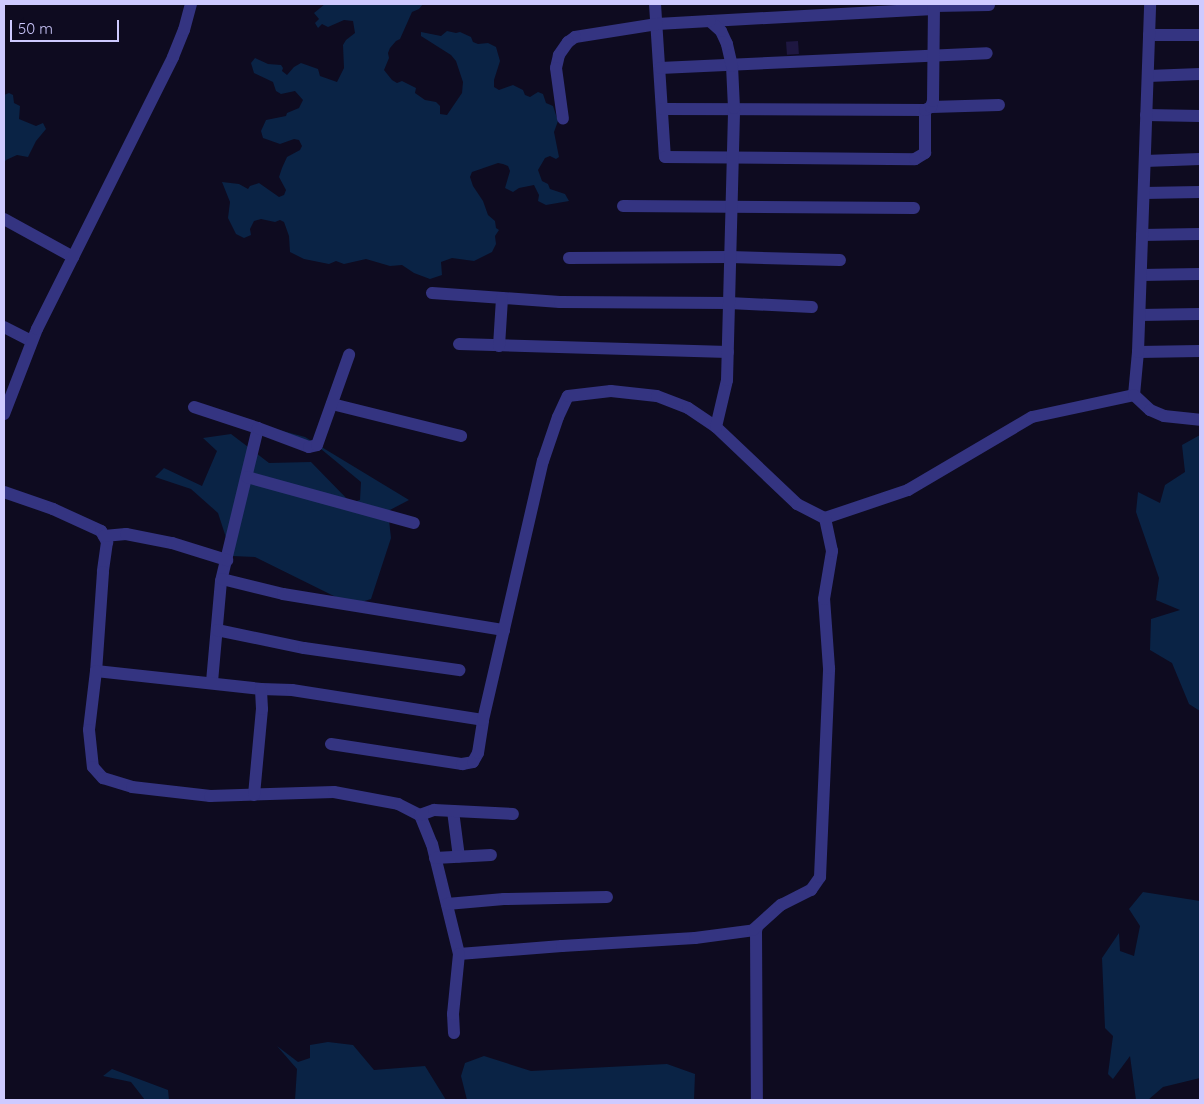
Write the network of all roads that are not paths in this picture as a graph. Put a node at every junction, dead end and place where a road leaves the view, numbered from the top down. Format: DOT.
graph roads {
  1 [pos="191,4"];
  2 [pos="655,4"];
  3 [pos="1150,4"];
  4 [pos="989,5"];
  5 [pos="934,6"];
  6 [pos="710,21"];
  7 [pos="657,24"];
  8 [pos="1149,35"];
  9 [pos="1200,35"];
  10 [pos="987,54"];
  11 [pos="933,56"];
  12 [pos="732,66"];
  13 [pos="660,68"];
  14 [pos="1200,74"];
  15 [pos="1148,76"];
  16 [pos="999,105"];
  17 [pos="734,108"];
  18 [pos="662,109"];
  19 [pos="928,109"];
  20 [pos="1146,115"];
  21 [pos="1200,116"];
  22 [pos="563,119"];
  23 [pos="733,156"];
  24 [pos="1200,159"];
  25 [pos="1145,161"];
  26 [pos="1200,192"];
  27 [pos="1144,193"];
  28 [pos="732,205"];
  29 [pos="623,206"];
  30 [pos="914,208"];
  31 [pos="4,219"];
  32 [pos="1200,234"];
  33 [pos="1142,235"];
  34 [pos="73,257"];
  35 [pos="730,257"];
  36 [pos="569,258"];
  37 [pos="840,260"];
  38 [pos="1200,274"];
  39 [pos="1141,276"];
  40 [pos="432,294"];
  41 [pos="502,298"];
  42 [pos="729,303"];
  43 [pos="812,307"];
  44 [pos="1200,314"];
  45 [pos="1140,315"];
  46 [pos="4,327"];
  47 [pos="32,341"];
  48 [pos="460,344"];
  49 [pos="499,346"];
  50 [pos="1200,351"];
  51 [pos="728,352"];
  52 [pos="1138,352"];
  53 [pos="349,355"];
  54 [pos="1134,394"];
  55 [pos="332,404"];
  56 [pos="194,406"];
  57 [pos="4,414"];
  58 [pos="1200,420"];
  59 [pos="716,427"];
  60 [pos="258,428"];
  61 [pos="461,436"];
  62 [pos="247,477"];
  63 [pos="4,492"];
  64 [pos="825,518"];
  65 [pos="414,523"];
  66 [pos="104,536"];
  67 [pos="227,560"];
  68 [pos="222,579"];
  69 [pos="217,630"];
  70 [pos="504,630"];
  71 [pos="459,670"];
  72 [pos="96,671"];
  73 [pos="212,682"];
  74 [pos="261,689"];
  75 [pos="483,720"];
  76 [pos="331,744"];
  77 [pos="254,796"];
  78 [pos="453,811"];
  79 [pos="513,814"];
  80 [pos="420,815"];
  81 [pos="491,855"];
  82 [pos="459,857"];
  83 [pos="436,858"];
  84 [pos="607,897"];
  85 [pos="447,904"];
  86 [pos="753,930"];
  87 [pos="459,954"];
  88 [pos="454,1033"];
  89 [pos="757,1100"];
  1 -- 34 [label="street"];
  2 -- 7 [label="street"];
  3 -- 8 [label="street"];
  4 -- 5 [label="street"];
  5 -- 6 [label="street"];
  5 -- 11 [label="street"];
  6 -- 7 [label="street"];
  6 -- 12 [label="street"];
  7 -- 13 [label="street"];
  7 -- 22 [label="street"];
  8 -- 9 [label="street"];
  8 -- 15 [label="street"];
  10 -- 11 [label="street"];
  11 -- 12 [label="street"];
  11 -- 19 [label="street"];
  12 -- 13 [label="street"];
  12 -- 17 [label="street"];
  13 -- 18 [label="street"];
  14 -- 15 [label="street"];
  15 -- 20 [label="street"];
  16 -- 19 [label="street"];
  17 -- 18 [label="street"];
  17 -- 19 [label="street"];
  17 -- 23 [label="street"];
  18 -- 23 [label="street"];
  19 -- 23 [label="street"];
  20 -- 21 [label="street"];
  20 -- 25 [label="street"];
  23 -- 28 [label="street"];
  24 -- 25 [label="street"];
  25 -- 27 [label="street"];
  26 -- 27 [label="street"];
  27 -- 33 [label="street"];
  28 -- 29 [label="street"];
  28 -- 30 [label="street"];
  28 -- 35 [label="street"];
  31 -- 34 [label="street"];
  32 -- 33 [label="street"];
  33 -- 39 [label="street"];
  34 -- 47 [label="street"];
  35 -- 36 [label="street"];
  35 -- 37 [label="street"];
  35 -- 42 [label="street"];
  38 -- 39 [label="street"];
  39 -- 45 [label="street"];
  40 -- 41 [label="street"];
  41 -- 42 [label="street"];
  41 -- 49 [label="street"];
  42 -- 43 [label="street"];
  42 -- 51 [label="street"];
  44 -- 45 [label="street"];
  45 -- 52 [label="street"];
  46 -- 47 [label="street"];
  47 -- 57 [label="street"];
  48 -- 49 [label="street"];
  49 -- 51 [label="street"];
  50 -- 52 [label="street"];
  51 -- 59 [label="street"];
  52 -- 54 [label="street"];
  53 -- 55 [label="street"];
  54 -- 58 [label="street"];
  54 -- 64 [label="street"];
  55 -- 60 [label="street"];
  55 -- 61 [label="street"];
  56 -- 60 [label="street"];
  59 -- 64 [label="street"];
  59 -- 70 [label="street"];
  60 -- 62 [label="street"];
  62 -- 65 [label="street"];
  62 -- 67 [label="street"];
  63 -- 66 [label="street"];
  64 -- 86 [label="street"];
  66 -- 67 [label="street"];
  66 -- 72 [label="street"];
  67 -- 68 [label="street"];
  68 -- 69 [label="street"];
  68 -- 70 [label="street"];
  69 -- 71 [label="street"];
  69 -- 73 [label="street"];
  70 -- 75 [label="street"];
  72 -- 73 [label="street"];
  72 -- 77 [label="street"];
  73 -- 74 [label="street"];
  74 -- 75 [label="street"];
  74 -- 77 [label="street"];
  75 -- 76 [label="street"];
  77 -- 80 [label="street"];
  78 -- 79 [label="street"];
  78 -- 80 [label="street"];
  78 -- 82 [label="street"];
  80 -- 83 [label="street"];
  81 -- 82 [label="street"];
  82 -- 83 [label="street"];
  83 -- 85 [label="street"];
  84 -- 85 [label="street"];
  85 -- 87 [label="street"];
  86 -- 87 [label="street"];
  86 -- 89 [label="street"];
  87 -- 88 [label="street"];
}
